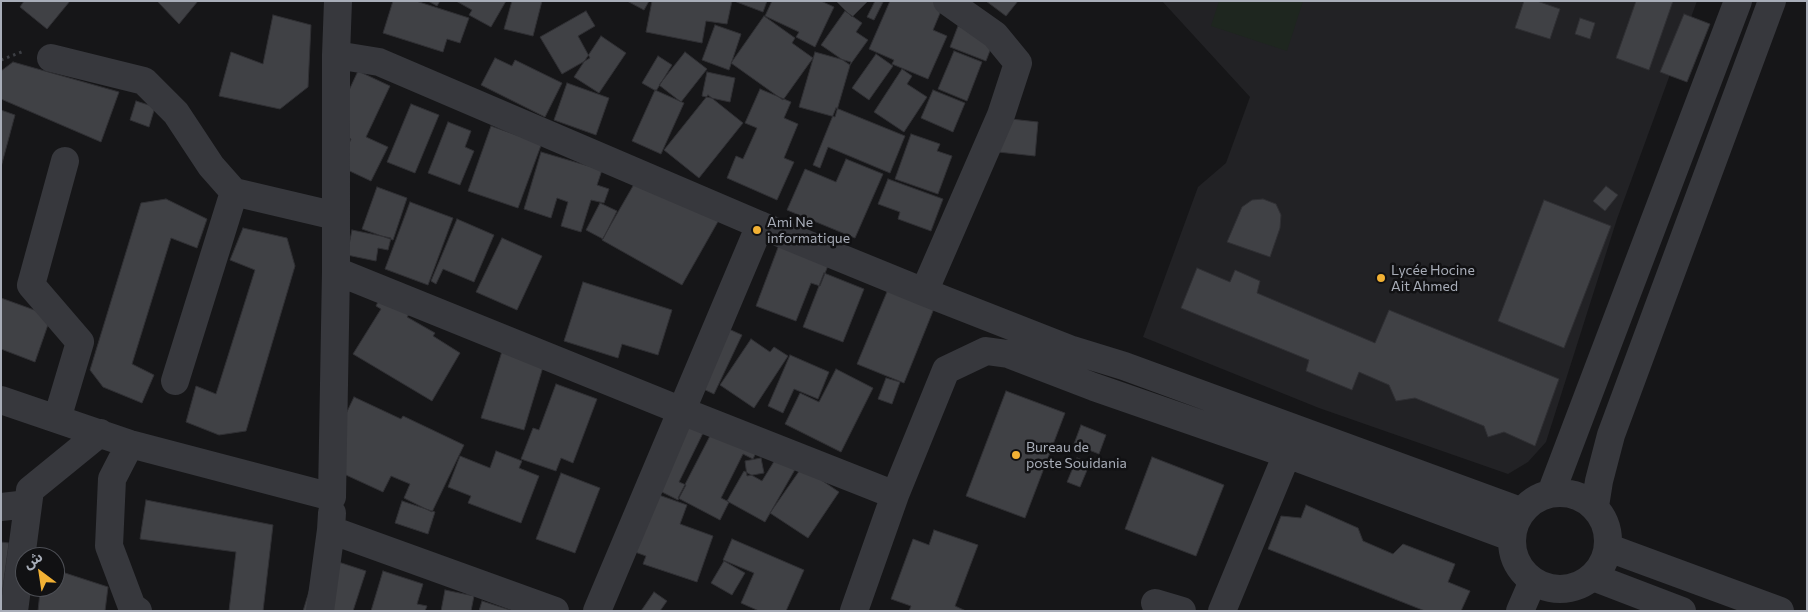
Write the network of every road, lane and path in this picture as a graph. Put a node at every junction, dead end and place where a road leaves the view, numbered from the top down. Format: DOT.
graph roads {
  1 [pos="338,1"];
  2 [pos="947,1"];
  3 [pos="1738,1"];
  4 [pos="1772,1"];
  5 [pos="336,55"];
  6 [pos="51,58"];
  7 [pos="65,161"];
  8 [pos="234,192"];
  9 [pos="336,216"];
  10 [pos="760,225"];
  11 [pos="336,271"];
  12 [pos="924,292"];
  13 [pos="175,381"];
  14 [pos="1,400"];
  15 [pos="682,411"];
  16 [pos="57,419"];
  17 [pos="100,434"];
  18 [pos="130,444"];
  19 [pos="1288,454"];
  20 [pos="1551,493"];
  21 [pos="895,495"];
  22 [pos="332,497"];
  23 [pos="28,504"];
  24 [pos="1594,506"];
  25 [pos="1,507"];
  26 [pos="1520,511"];
  27 [pos="331,530"];
  28 [pos="1512,537"];
  29 [pos="1609,548"];
  30 [pos="1593,577"];
  31 [pos="1533,581"];
  32 [pos="1559,600"];
  33 [pos="1156,603"];
  34 [pos="14,611"];
  35 [pos="138,611"];
  36 [pos="320,611"];
  37 [pos="555,611"];
  38 [pos="597,611"];
  39 [pos="854,611"];
  40 [pos="1182,611"];
  41 [pos="1222,611"];
  42 [pos="1520,611"];
  43 [pos="1682,611"];
  44 [pos="1780,611"];
  1 -- 5 [label="street"];
  2 -- 12 [label="street"];
  3 -- 20 [label="street"];
  4 -- 24 [label="street"];
  5 -- 9 [label="street"];
  5 -- 10 [label="street"];
  6 -- 8 [label="street"];
  7 -- 16 [label="street"];
  8 -- 9 [label="street"];
  8 -- 13 [label="street"];
  9 -- 11 [label="street"];
  10 -- 12 [label="street"];
  10 -- 15 [label="street"];
  11 -- 15 [label="street"];
  11 -- 22 [label="street"];
  12 -- 26 [label="street"];
  14 -- 16 [label="street"];
  15 -- 21 [label="street"];
  15 -- 38 [label="street"];
  16 -- 17 [label="street"];
  17 -- 18 [label="street"];
  17 -- 23 [label="street"];
  18 -- 22 [label="street"];
  18 -- 35 [label="street"];
  19 -- 21 [label="street"];
  19 -- 28 [label="street"];
  19 -- 41 [label="street"];
  20 -- 24 [label="street"];
  20 -- 26 [label="street"];
  21 -- 39 [label="street"];
  22 -- 27 [label="street"];
  23 -- 25 [label="street"];
  23 -- 34 [label="street"];
  24 -- 29 [label="street"];
  26 -- 28 [label="street"];
  27 -- 36 [label="street"];
  27 -- 37 [label="street"];
  28 -- 31 [label="street"];
  29 -- 30 [label="street"];
  29 -- 44 [label="street"];
  30 -- 32 [label="street"];
  30 -- 43 [label="street"];
  31 -- 32 [label="street"];
  31 -- 42 [label="street"];
  33 -- 40 [label="street"];
}
